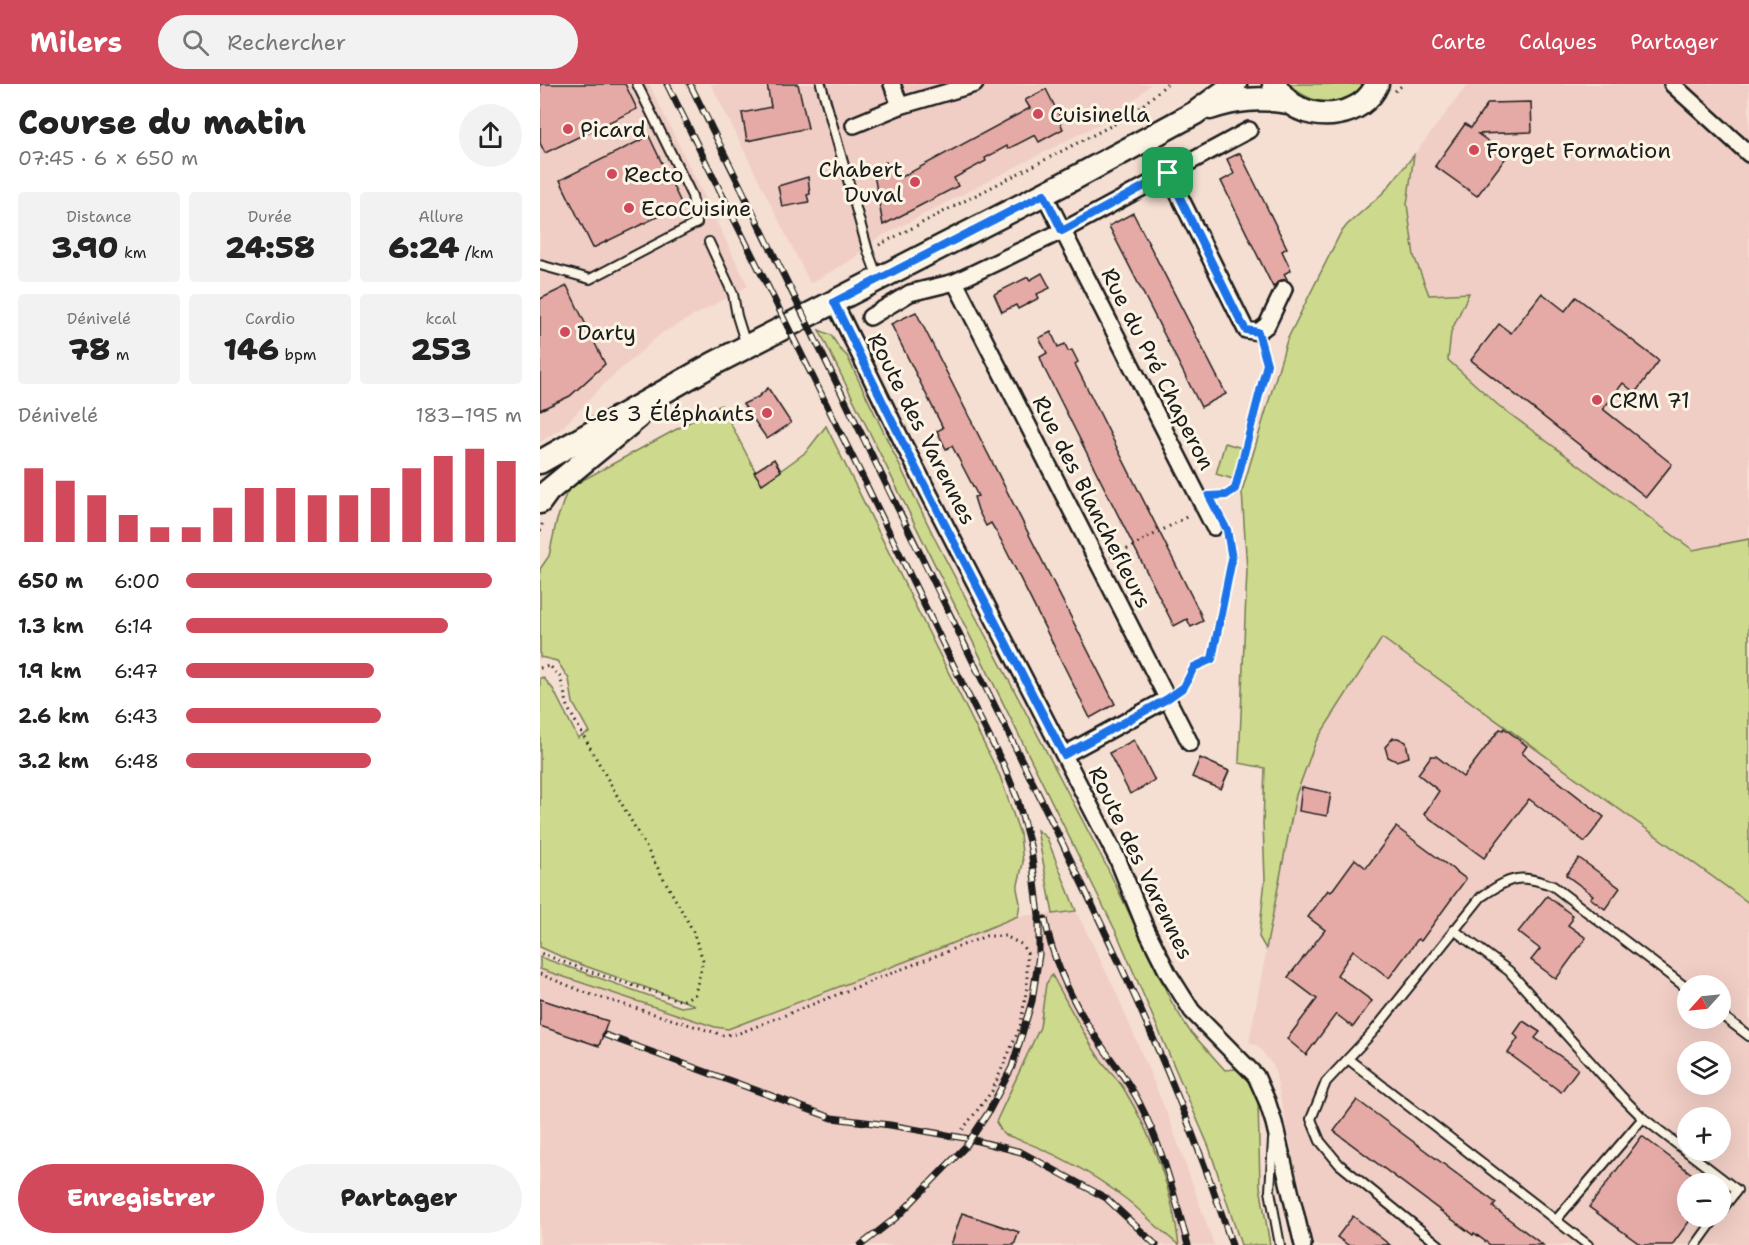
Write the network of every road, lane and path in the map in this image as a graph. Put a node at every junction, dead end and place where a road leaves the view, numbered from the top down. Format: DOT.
graph roads {
  1 [pos="637,84"];
  2 [pos="821,84"];
  3 [pos="892,84"];
  4 [pos="975,84"];
  5 [pos="1167,84"];
  6 [pos="1221,84"];
  7 [pos="1235,84"];
  8 [pos="1274,84"];
  9 [pos="1377,84"];
  10 [pos="1672,84"];
  11 [pos="1288,102"];
  12 [pos="900,106"];
  13 [pos="1195,113"];
  14 [pos="854,125"];
  15 [pos="1249,130"];
  16 [pos="1749,154"];
  17 [pos="1168,173"];
  18 [pos="1044,194"];
  19 [pos="1062,231"];
  20 [pos="710,242"];
  21 [pos="868,251"];
  22 [pos="540,265"];
  23 [pos="878,280"];
  24 [pos="955,282"];
  25 [pos="1284,289"];
  26 [pos="834,302"];
  27 [pos="870,317"];
  28 [pos="1258,332"];
  29 [pos="747,347"];
  30 [pos="685,379"];
  31 [pos="540,462"];
  32 [pos="540,502"];
  33 [pos="1201,502"];
  34 [pos="1221,528"];
  35 [pos="1099,564"];
  36 [pos="540,668"];
  37 [pos="1167,699"];
  38 [pos="1190,742"];
  39 [pos="1064,755"];
  40 [pos="1455,930"];
  41 [pos="540,953"];
  42 [pos="540,974"];
  43 [pos="1677,981"];
  44 [pos="1731,1022"];
  45 [pos="1749,1036"];
  46 [pos="1348,1059"];
  47 [pos="1643,1118"];
  48 [pos="1274,1123"];
  49 [pos="960,1133"];
  50 [pos="1715,1173"];
  51 [pos="1731,1185"];
  52 [pos="1731,1198"];
  53 [pos="1556,1220"];
  54 [pos="1709,1227"];
  55 [pos="1280,1245"];
  56 [pos="1303,1245"];
  57 [pos="1439,1245"];
  58 [pos="1588,1245"];
  59 [pos="1696,1245"];
  1 -- 22 [label="lane"];
  2 -- 21 [label="lane"];
  3 -- 12 [label="street"];
  4 -- 12 [label="street"];
  5 -- 21 [label="path"];
  6 -- 13 [label="street"];
  7 -- 13 [label="street"];
  8 -- 11 [label="street"];
  9 -- 11 [label="street"];
  10 -- 16 [label="street"];
  11 -- 13 [label="street"];
  12 -- 14 [label="street"];
  13 -- 18 [label="street"];
  15 -- 17 [label="street"];
  17 -- 19 [label="street"];
  17 -- 28 [label="street"];
  18 -- 19 [label="street, Rue du Pré Chaperon"];
  18 -- 23 [label="street"];
  19 -- 24 [label="street"];
  19 -- 33 [label="street, Rue du Pré Chaperon"];
  20 -- 29 [label="lane"];
  21 -- 23 [label="lane"];
  23 -- 26 [label="street"];
  24 -- 27 [label="street"];
  24 -- 35 [label="street, Rue des Blanchefleurs"];
  25 -- 28 [label="street"];
  26 -- 29 [label="street"];
  26 -- 39 [label="street, Route des Varennes"];
  28 -- 33 [label="path"];
  29 -- 30 [label="street"];
  30 -- 31 [label="street"];
  30 -- 32 [label="street"];
  33 -- 34 [label="street, Rue du Pré Chaperon"];
  33 -- 35 [label="path"];
  34 -- 37 [label="path"];
  35 -- 37 [label="street, Rue des Blanchefleurs"];
  36 -- 41 [label="path"];
  37 -- 38 [label="street, Rue des Blanchefleurs"];
  37 -- 39 [label="street"];
  39 -- 48 [label="street, Route des Varennes"];
  40 -- 43 [label="lane"];
  40 -- 46 [label="lane"];
  40 -- 47 [label="lane"];
  42 -- 49 [label="path"];
  44 -- 45 [label="lane"];
  46 -- 53 [label="lane"];
  46 -- 57 [label="lane"];
  47 -- 50 [label="lane"];
  47 -- 53 [label="lane"];
  48 -- 55 [label="lane"];
  48 -- 56 [label="street, Route des Varennes"];
  51 -- 52 [label="lane"];
  53 -- 58 [label="lane"];
  54 -- 59 [label="lane"];
}
